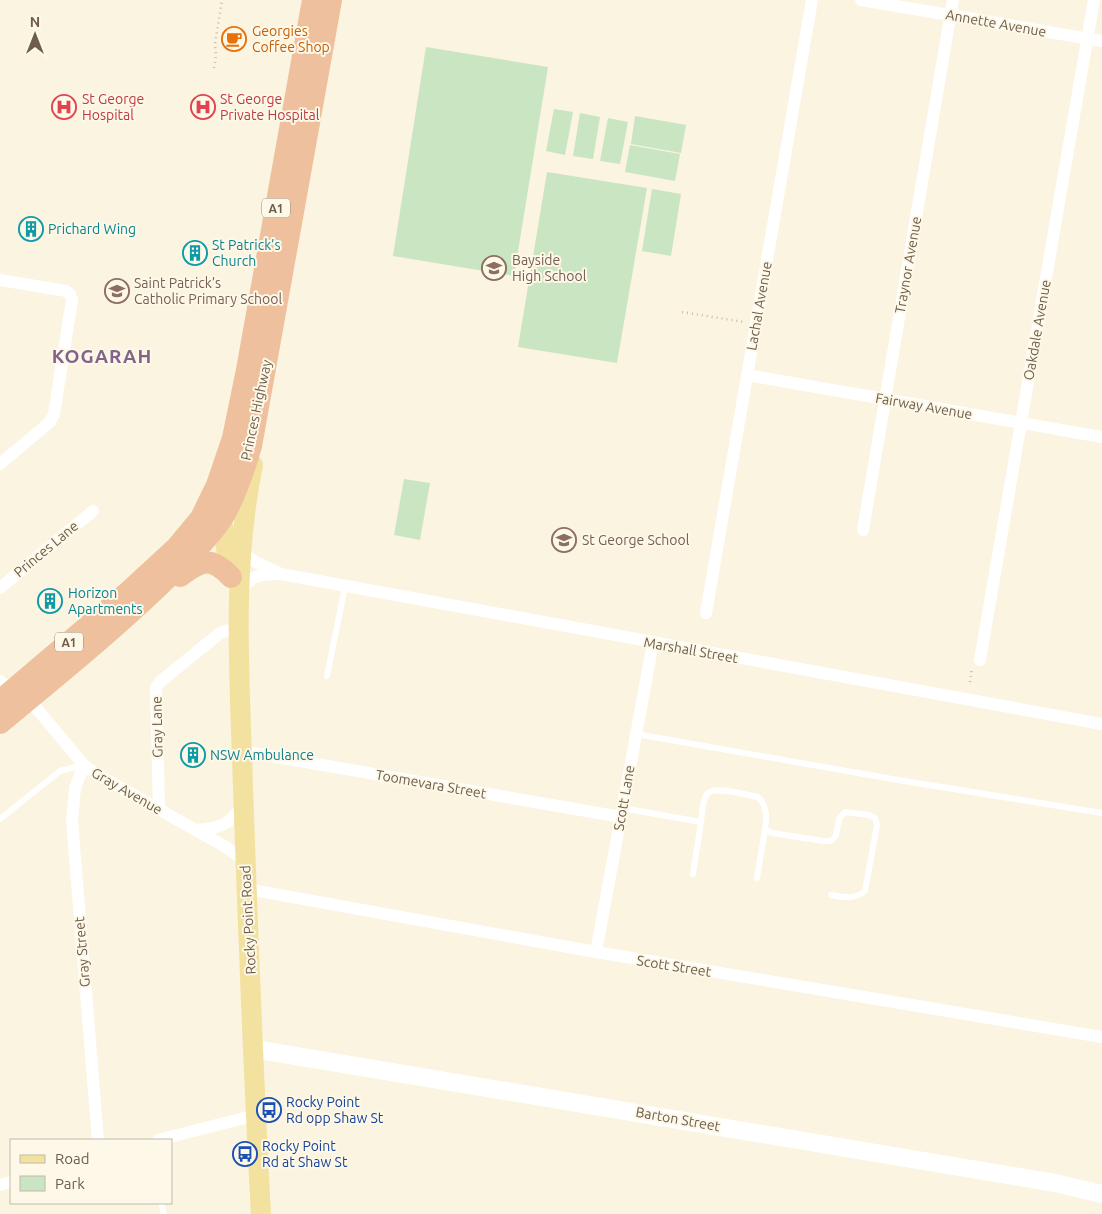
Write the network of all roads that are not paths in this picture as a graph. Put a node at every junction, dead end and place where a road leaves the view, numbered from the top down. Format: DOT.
graph roads {
  1 [pos="313,0"];
  2 [pos="331,0"];
  3 [pos="812,0"];
  4 [pos="861,0"];
  5 [pos="953,0"];
  6 [pos="1094,0"];
  7 [pos="950,15"];
  8 [pos="1087,38"];
  9 [pos="1102,41"];
  10 [pos="0,280"];
  11 [pos="747,375"];
  12 [pos="264,378"];
  13 [pos="885,399"];
  14 [pos="1021,423"];
  15 [pos="1102,437"];
  16 [pos="0,464"];
  17 [pos="217,485"];
  18 [pos="93,511"];
  19 [pos="222,518"];
  20 [pos="863,530"];
  21 [pos="241,549"];
  22 [pos="281,574"];
  23 [pos="235,585"];
  24 [pos="345,587"];
  25 [pos="0,588"];
  26 [pos="139,606"];
  27 [pos="706,613"];
  28 [pos="238,626"];
  29 [pos="653,642"];
  30 [pos="980,660"];
  31 [pos="327,676"];
  32 [pos="10,693"];
  33 [pos="0,723"];
  34 [pos="1102,724"];
  35 [pos="636,734"];
  36 [pos="242,751"];
  37 [pos="84,765"];
  38 [pos="244,804"];
  39 [pos="159,809"];
  40 [pos="621,812"];
  41 [pos="1102,813"];
  42 [pos="0,819"];
  43 [pos="701,822"];
  44 [pos="765,829"];
  45 [pos="195,830"];
  46 [pos="246,861"];
  47 [pos="693,874"];
  48 [pos="756,878"];
  49 [pos="248,889"];
  50 [pos="831,895"];
  51 [pos="596,952"];
  52 [pos="1102,1037"];
  53 [pos="254,1048"];
  54 [pos="256,1115"];
  55 [pos="98,1139"];
  56 [pos="162,1139"];
  57 [pos="1102,1194"];
  58 [pos="261,1214"];
  1 -- 17 [label="highway, Princes Highway / A1"];
  2 -- 12 [label="highway, Princes Highway / A1"];
  3 -- 11 [label="street, Lachal Avenue"];
  4 -- 7 [label="street, Annette Avenue"];
  5 -- 7 [label="street, Traynor Avenue"];
  6 -- 8 [label="street, Oakdale Avenue"];
  7 -- 8 [label="street, Annette Avenue"];
  7 -- 13 [label="street, Traynor Avenue"];
  8 -- 9 [label="street, Annette Avenue"];
  8 -- 14 [label="street, Oakdale Avenue"];
  10 -- 16 [label="street"];
  11 -- 13 [label="street, Fairway Avenue"];
  11 -- 27 [label="street, Lachal Avenue"];
  12 -- 19 [label="highway, Princes Highway / A1"];
  12 -- 21 [label="main road, Rocky Point Road"];
  13 -- 14 [label="street, Fairway Avenue"];
  13 -- 20 [label="street, Traynor Avenue"];
  14 -- 15 [label="street, Fairway Avenue"];
  14 -- 30 [label="street, Oakdale Avenue"];
  17 -- 19 [label="main road, Rocky Point Road"];
  17 -- 32 [label="highway, Princes Highway / A1"];
  18 -- 25 [label="street, Princes Lane"];
  19 -- 23 [label="main road, Rocky Point Road"];
  19 -- 26 [label="highway, Princes Highway / A1"];
  21 -- 22 [label="street, Marshall Street"];
  21 -- 23 [label="main road, Rocky Point Road"];
  22 -- 23 [label="street, Marshall Street"];
  22 -- 24 [label="street, Marshall Street"];
  23 -- 26 [label="highway"];
  23 -- 28 [label="main road, Rocky Point Road"];
  24 -- 29 [label="street, Marshall Street"];
  24 -- 31 [label="lane"];
  26 -- 32 [label="highway, Princes Highway / A1"];
  28 -- 36 [label="main road, Rocky Point Road"];
  28 -- 39 [label="street, Gray Lane"];
  29 -- 34 [label="street, Marshall Street"];
  29 -- 35 [label="street, Scott Lane"];
  32 -- 33 [label="highway, Princes Highway / A1"];
  32 -- 37 [label="street, Gray Avenue"];
  35 -- 40 [label="street, Scott Lane"];
  35 -- 41 [label="lane"];
  36 -- 38 [label="main road, Rocky Point Road"];
  36 -- 40 [label="street, Toomevara Street"];
  37 -- 39 [label="street, Gray Avenue"];
  37 -- 42 [label="lane"];
  37 -- 55 [label="street, Gray Street"];
  38 -- 45 [label="street"];
  38 -- 46 [label="main road, Rocky Point Road"];
  39 -- 45 [label="street, Gray Avenue"];
  40 -- 43 [label="lane"];
  40 -- 51 [label="street, Scott Lane"];
  43 -- 44 [label="lane"];
  43 -- 47 [label="lane"];
  44 -- 48 [label="lane"];
  44 -- 50 [label="lane"];
  45 -- 46 [label="street, Gray Avenue"];
  46 -- 49 [label="main road, Rocky Point Road"];
  49 -- 51 [label="street, Scott Street"];
  49 -- 53 [label="main road, Rocky Point Road"];
  51 -- 52 [label="street, Scott Street"];
  53 -- 54 [label="main road, Rocky Point Road"];
  53 -- 57 [label="street, Barton Street"];
  54 -- 56 [label="street"];
  54 -- 58 [label="main road, Rocky Point Road"];
}
